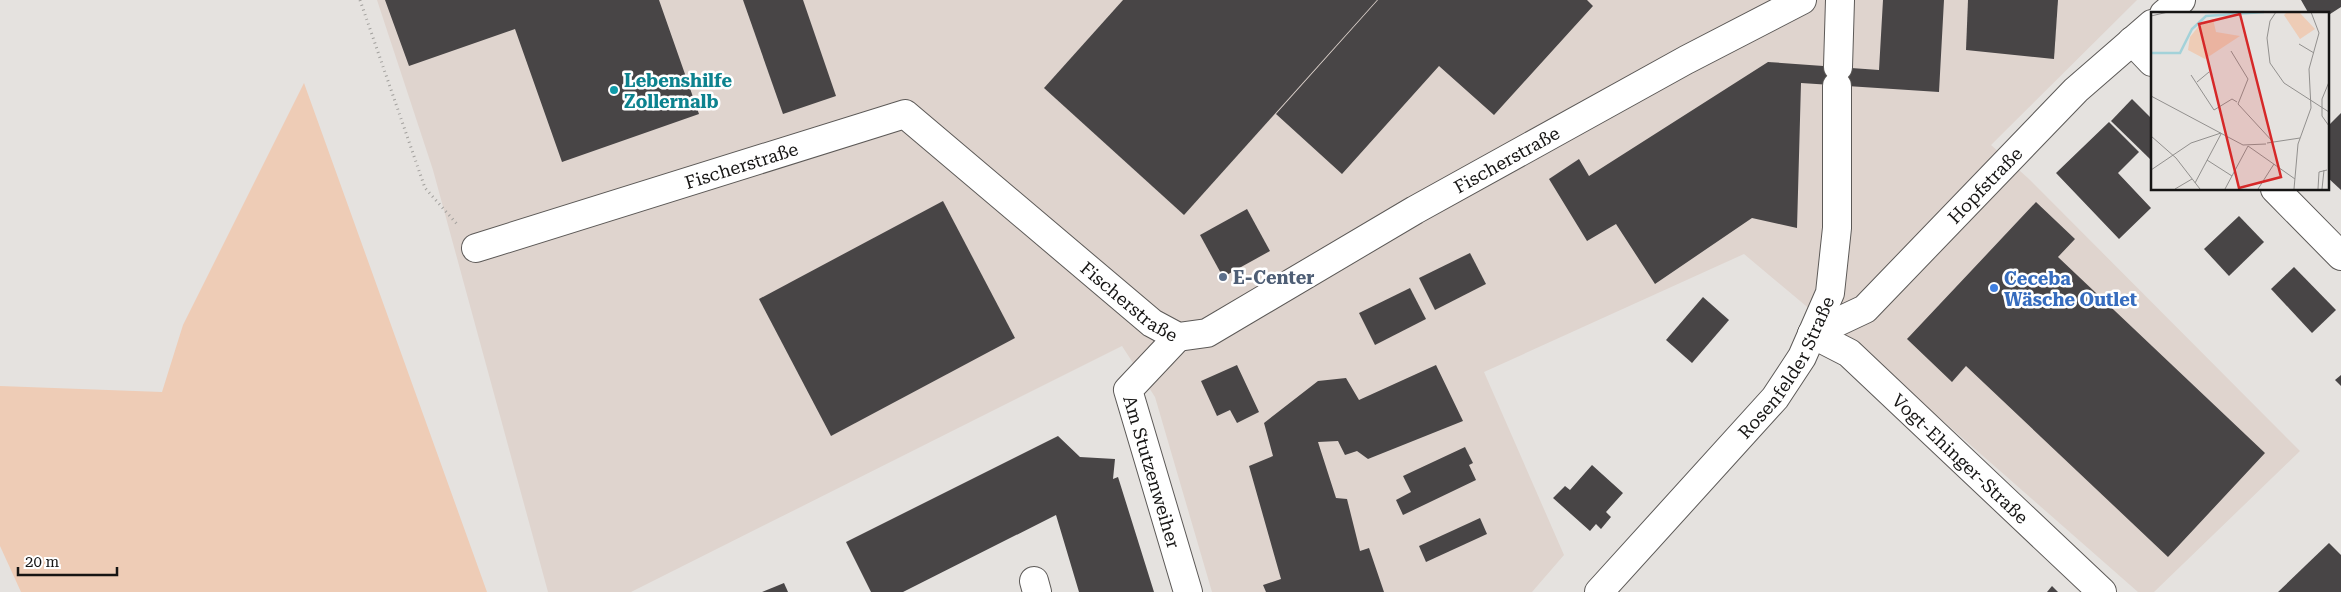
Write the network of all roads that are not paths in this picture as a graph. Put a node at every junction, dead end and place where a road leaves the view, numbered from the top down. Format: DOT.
graph roads {
  1 [pos="1802,0"];
  2 [pos="1840,0"];
  3 [pos="2181,0"];
  4 [pos="2166,12"];
  5 [pos="2151,25"];
  6 [pos="2132,41"];
  7 [pos="2151,61"];
  8 [pos="2276,190"];
  9 [pos="476,248"];
  10 [pos="2341,256"];
  11 [pos="1812,334"];
  12 [pos="1178,337"];
  13 [pos="1188,592"];
  14 [pos="1599,592"];
  15 [pos="2102,592"];
  1 -- 12 [label="street, Fischerstraße"];
  2 -- 11 [label="street, Rosenfelder Straße"];
  3 -- 4 [label="street"];
  5 -- 6 [label="street, Hopfstraße"];
  6 -- 7 [label="street"];
  6 -- 11 [label="street, Hopfstraße"];
  8 -- 10 [label="street"];
  9 -- 12 [label="street, Fischerstraße"];
  11 -- 14 [label="street, Rosenfelder Straße"];
  11 -- 15 [label="street, Vogt-Ehinger-Straße"];
  12 -- 13 [label="street, Am Stutzenweiher"];
}
